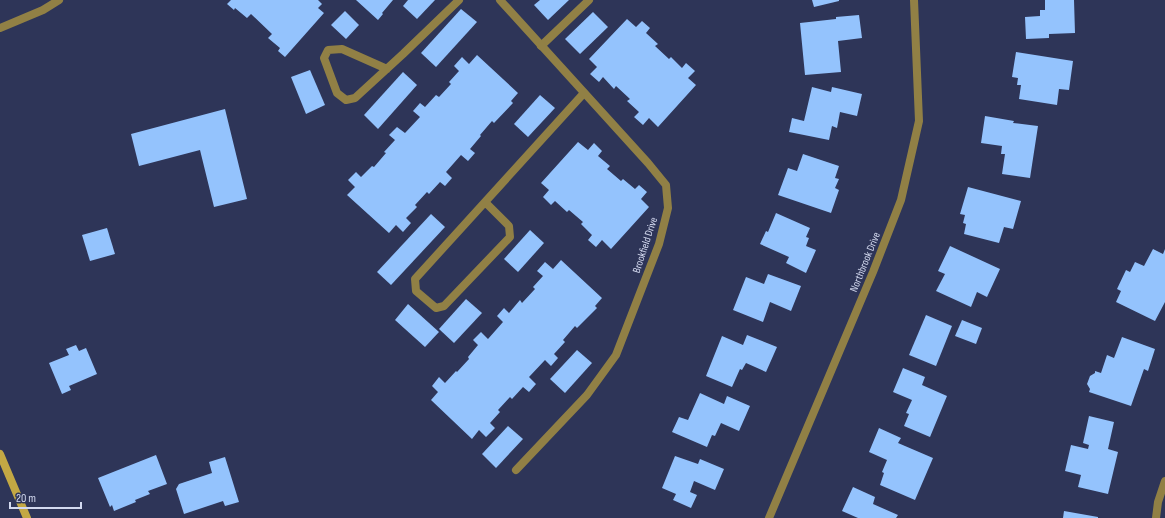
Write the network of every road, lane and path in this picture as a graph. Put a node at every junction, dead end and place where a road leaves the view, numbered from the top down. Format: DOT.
graph roads {
  1 [pos="60,0"];
  2 [pos="459,0"];
  3 [pos="500,0"];
  4 [pos="589,0"];
  5 [pos="914,0"];
  6 [pos="0,28"];
  7 [pos="541,46"];
  8 [pos="387,69"];
  9 [pos="584,93"];
  10 [pos="485,202"];
  11 [pos="0,454"];
  12 [pos="516,470"];
  13 [pos="1165,482"];
  14 [pos="27,518"];
  15 [pos="769,518"];
  16 [pos="1156,518"];
  1 -- 6 [label="street"];
  2 -- 8 [label="street"];
  3 -- 7 [label="street, Brookfield Drive"];
  4 -- 7 [label="street"];
  5 -- 15 [label="street, Northbrook Drive"];
  7 -- 9 [label="street, Brookfield Drive"];
  8 -- 8 [label="street"];
  9 -- 10 [label="street"];
  9 -- 12 [label="street, Brookfield Drive"];
  10 -- 10 [label="street"];
  11 -- 14 [label="main road"];
  13 -- 16 [label="street"];
}
